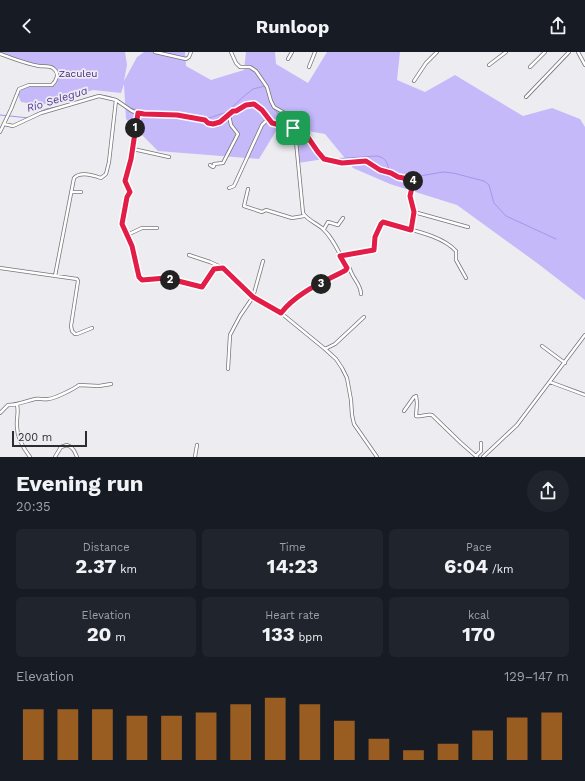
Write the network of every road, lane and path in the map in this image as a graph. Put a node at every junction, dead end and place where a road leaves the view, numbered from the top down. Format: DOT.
graph roads {
  1 [pos="155,52"];
  2 [pos="191,52"];
  3 [pos="231,52"];
  4 [pos="292,52"];
  5 [pos="314,52"];
  6 [pos="437,52"];
  7 [pos="506,52"];
  8 [pos="545,52"];
  9 [pos="569,52"];
  10 [pos="578,52"];
  11 [pos="0,54"];
  12 [pos="288,59"];
  13 [pos="489,65"];
  14 [pos="585,65"];
  15 [pos="309,67"];
  16 [pos="530,67"];
  17 [pos="414,81"];
  18 [pos="526,97"];
  19 [pos="116,100"];
  20 [pos="138,113"];
  21 [pos="229,115"];
  22 [pos="268,119"];
  23 [pos="4,124"];
  24 [pos="293,128"];
  25 [pos="0,132"];
  26 [pos="133,148"];
  27 [pos="169,157"];
  28 [pos="210,164"];
  29 [pos="229,188"];
  30 [pos="248,189"];
  31 [pos="71,192"];
  32 [pos="80,192"];
  33 [pos="414,212"];
  34 [pos="304,216"];
  35 [pos="343,218"];
  36 [pos="468,227"];
  37 [pos="156,228"];
  38 [pos="324,229"];
  39 [pos="411,230"];
  40 [pos="127,235"];
  41 [pos="189,255"];
  42 [pos="340,256"];
  43 [pos="263,261"];
  44 [pos="1,268"];
  45 [pos="223,268"];
  46 [pos="347,268"];
  47 [pos="0,273"];
  48 [pos="55,276"];
  49 [pos="466,278"];
  50 [pos="361,294"];
  51 [pos="253,297"];
  52 [pos="281,313"];
  53 [pos="364,318"];
  54 [pos="92,328"];
  55 [pos="585,335"];
  56 [pos="542,346"];
  57 [pos="325,349"];
  58 [pos="565,363"];
  59 [pos="228,369"];
  60 [pos="550,382"];
  61 [pos="111,384"];
  62 [pos="585,395"];
  63 [pos="17,405"];
  64 [pos="404,411"];
  65 [pos="0,413"];
  66 [pos="481,444"];
  67 [pos="197,445"];
  68 [pos="477,456"];
  69 [pos="30,457"];
  70 [pos="55,457"];
  71 [pos="78,457"];
  72 [pos="195,457"];
  73 [pos="377,457"];
  74 [pos="483,457"];
  1 -- 2 [label="street"];
  3 -- 24 [label="street"];
  4 -- 12 [label="street"];
  5 -- 15 [label="street"];
  6 -- 17 [label="street"];
  7 -- 13 [label="street"];
  8 -- 16 [label="street"];
  9 -- 18 [label="street"];
  10 -- 14 [label="street"];
  11 -- 23 [label="street"];
  19 -- 20 [label="street"];
  19 -- 23 [label="street"];
  19 -- 31 [label="street"];
  20 -- 21 [label="street"];
  20 -- 26 [label="street"];
  21 -- 22 [label="street"];
  21 -- 28 [label="street"];
  22 -- 24 [label="street"];
  22 -- 29 [label="street"];
  23 -- 25 [label="street"];
  24 -- 33 [label="street"];
  24 -- 34 [label="street"];
  26 -- 27 [label="street"];
  26 -- 40 [label="street"];
  30 -- 34 [label="street"];
  31 -- 32 [label="street"];
  31 -- 48 [label="street"];
  33 -- 36 [label="street"];
  33 -- 39 [label="street"];
  34 -- 38 [label="street"];
  35 -- 38 [label="street"];
  37 -- 40 [label="street"];
  38 -- 42 [label="street"];
  39 -- 42 [label="street"];
  39 -- 49 [label="street"];
  40 -- 45 [label="street"];
  41 -- 45 [label="street"];
  42 -- 46 [label="street"];
  43 -- 51 [label="street"];
  44 -- 47 [label="street"];
  44 -- 48 [label="street"];
  45 -- 51 [label="street"];
  46 -- 50 [label="street"];
  46 -- 52 [label="street"];
  48 -- 54 [label="street"];
  51 -- 52 [label="street"];
  51 -- 59 [label="street"];
  52 -- 57 [label="street"];
  53 -- 57 [label="street"];
  55 -- 58 [label="street"];
  56 -- 58 [label="street"];
  57 -- 73 [label="street"];
  58 -- 60 [label="street"];
  60 -- 62 [label="street"];
  60 -- 74 [label="street"];
  61 -- 63 [label="street"];
  63 -- 65 [label="street"];
  63 -- 69 [label="street"];
  64 -- 68 [label="street"];
  66 -- 68 [label="street"];
  67 -- 72 [label="street"];
  70 -- 71 [label="street"];
}
